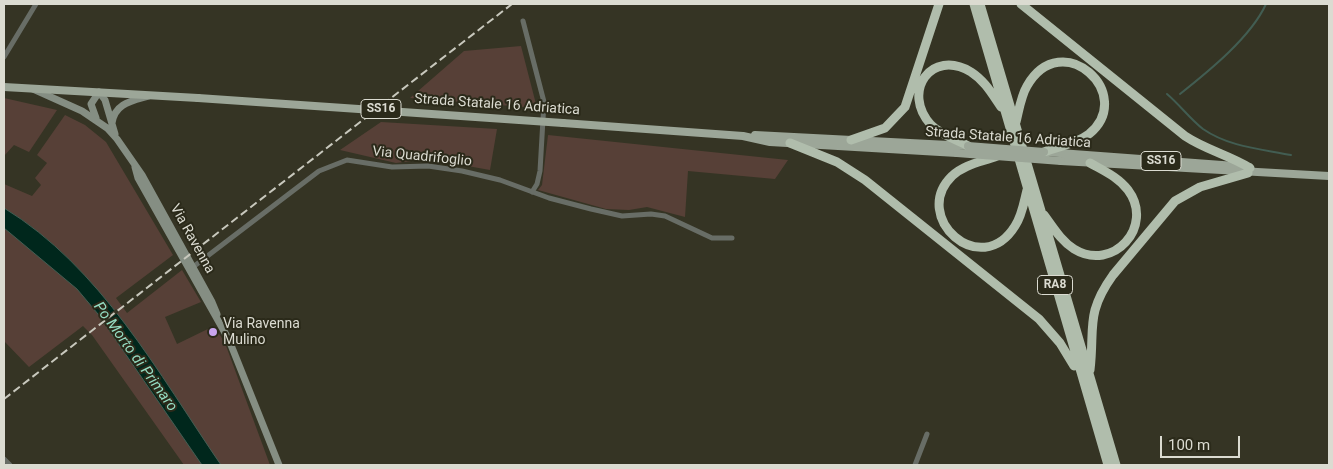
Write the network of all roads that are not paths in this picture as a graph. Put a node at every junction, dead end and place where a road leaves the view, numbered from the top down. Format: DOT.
graph roads {
  1 [pos="36,4"];
  2 [pos="939,4"];
  3 [pos="974,4"];
  4 [pos="980,4"];
  5 [pos="1021,4"];
  6 [pos="522,21"];
  7 [pos="4,56"];
  8 [pos="4,87"];
  9 [pos="30,88"];
  10 [pos="99,92"];
  11 [pos="153,95"];
  12 [pos="1006,113"];
  13 [pos="99,121"];
  14 [pos="1016,122"];
  15 [pos="112,126"];
  16 [pos="743,136"];
  17 [pos="117,139"];
  18 [pos="851,140"];
  19 [pos="790,143"];
  20 [pos="955,146"];
  21 [pos="968,146"];
  22 [pos="1044,152"];
  23 [pos="997,156"];
  24 [pos="1073,158"];
  25 [pos="1090,163"];
  26 [pos="135,167"];
  27 [pos="1249,170"];
  28 [pos="1329,176"];
  29 [pos="1027,190"];
  30 [pos="532,192"];
  31 [pos="1041,211"];
  32 [pos="732,238"];
  33 [pos="193,267"];
  34 [pos="222,326"];
  35 [pos="1090,373"];
  36 [pos="1082,380"];
  37 [pos="927,434"];
  38 [pos="4,459"];
  39 [pos="10,465"];
  40 [pos="278,465"];
  41 [pos="915,465"];
  42 [pos="1108,465"];
  43 [pos="1116,465"];
  1 -- 7 [label="street"];
  2 -- 18 [label="highway"];
  3 -- 12 [label="highway, RA8"];
  4 -- 14 [label="highway, RA8"];
  5 -- 27 [label="highway"];
  6 -- 30 [label="street"];
  8 -- 9 [label="main road, Via Ravenna / SS16"];
  9 -- 10 [label="main road, Via Ravenna / SS16"];
  9 -- 13 [label="main road, Via Ravenna"];
  10 -- 11 [label="main road, Strada Statale 16 Adriatica / SS16"];
  10 -- 13 [label="main road"];
  10 -- 15 [label="main road, Via Ravenna"];
  11 -- 15 [label="main road"];
  11 -- 16 [label="main road, Strada Statale 16 Adriatica / SS16, bridge"];
  12 -- 20 [label="highway"];
  12 -- 29 [label="highway, RA8"];
  13 -- 17 [label="main road, Via Ravenna"];
  14 -- 22 [label="highway"];
  14 -- 31 [label="highway, RA8"];
  15 -- 17 [label="main road, Via Ravenna"];
  16 -- 18 [label="main road, Strada Statale 16 Adriatica / SS16"];
  16 -- 19 [label="main road, Strada Statale 16 Adriatica / SS16"];
  17 -- 26 [label="main road, Via Ravenna"];
  18 -- 20 [label="main road, Strada Statale 16 Adriatica / SS16"];
  19 -- 20 [label="main road, Strada Statale 16 Adriatica / SS16"];
  19 -- 36 [label="highway"];
  20 -- 21 [label="highway"];
  20 -- 23 [label="main road, Strada Statale 16 Adriatica / SS16, bridge"];
  21 -- 22 [label="main road, Strada Statale 16 Adriatica / SS16, bridge"];
  22 -- 24 [label="main road, Strada Statale 16 Adriatica / SS16"];
  23 -- 24 [label="main road, Strada Statale 16 Adriatica / SS16, bridge"];
  23 -- 29 [label="highway"];
  24 -- 25 [label="main road, Strada Statale 16 Adriatica / SS16"];
  24 -- 27 [label="main road, Strada Statale 16 Adriatica / SS16"];
  25 -- 27 [label="main road, Strada Statale 16 Adriatica / SS16"];
  25 -- 31 [label="highway"];
  26 -- 33 [label="main road, Via Ravenna"];
  26 -- 34 [label="main road, Via Ravenna"];
  27 -- 28 [label="main road, Strada Statale 16 Adriatica / SS16"];
  27 -- 35 [label="highway"];
  29 -- 36 [label="highway, RA8"];
  30 -- 32 [label="street, Via Quadrifoglio"];
  30 -- 33 [label="street, Via Quadrifoglio"];
  31 -- 35 [label="highway, RA8"];
  33 -- 34 [label="main road, Via Ravenna"];
  34 -- 40 [label="main road, Via Ravenna"];
  35 -- 43 [label="highway, RA8"];
  36 -- 42 [label="highway, RA8"];
  37 -- 41 [label="street"];
  38 -- 39 [label="street"];
}
